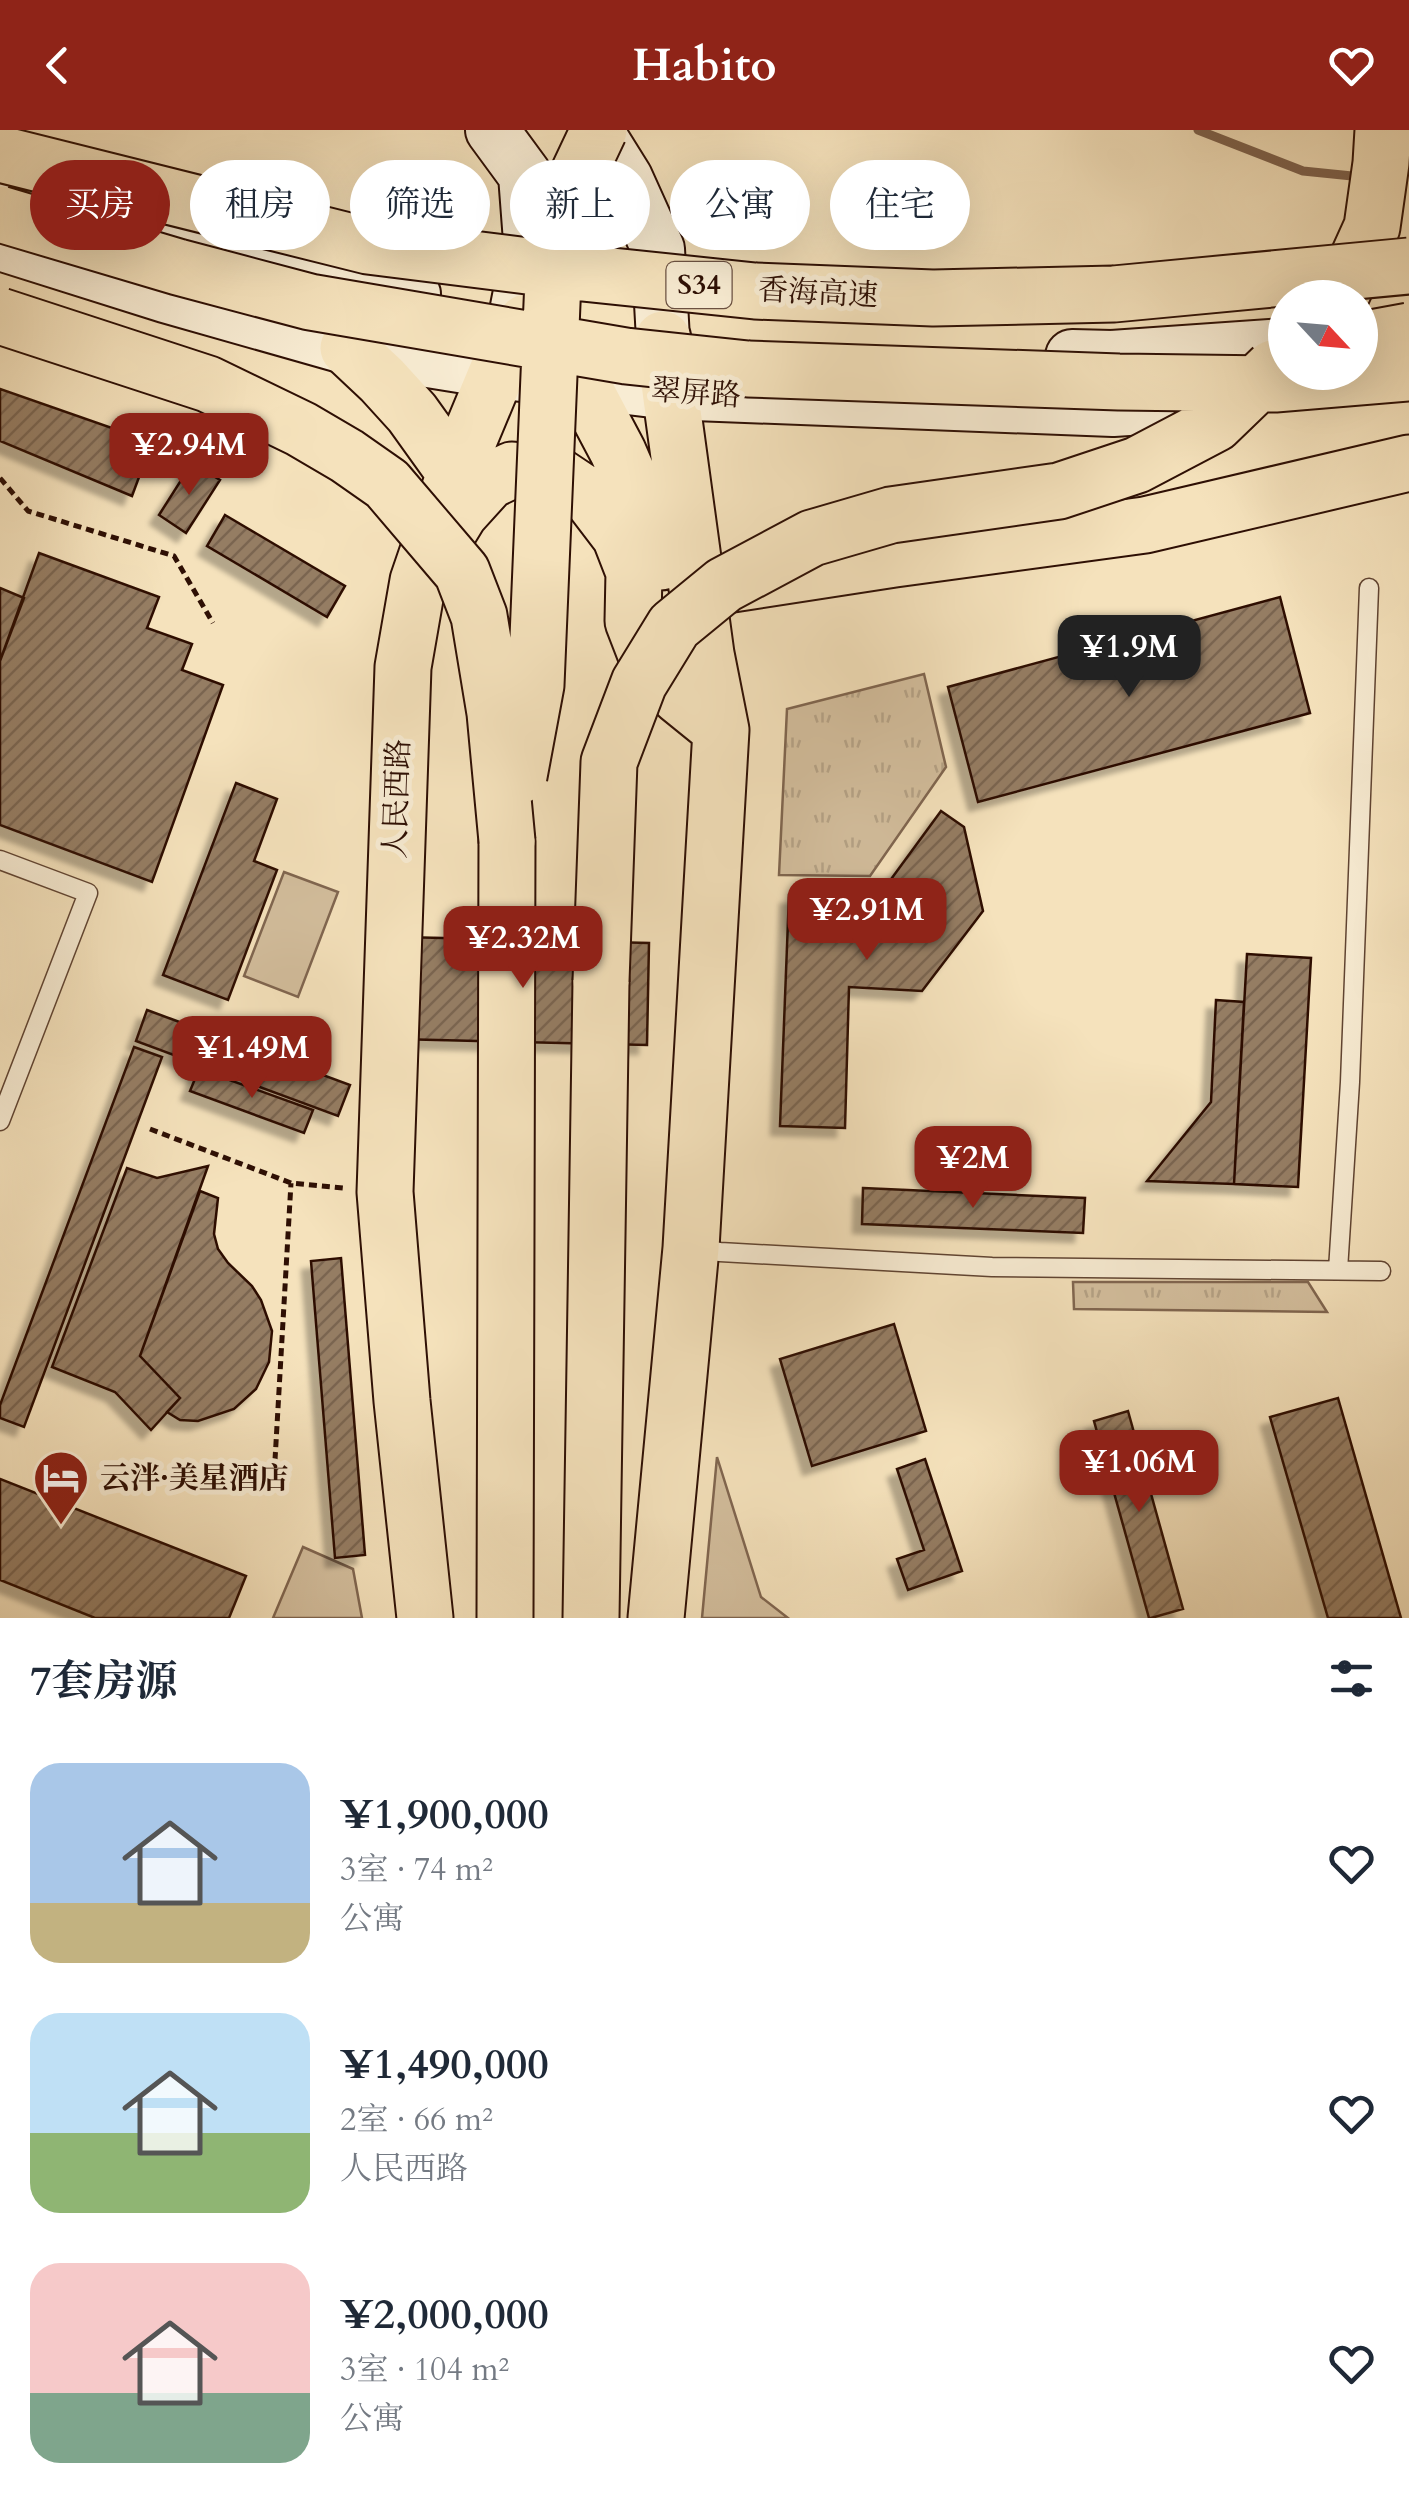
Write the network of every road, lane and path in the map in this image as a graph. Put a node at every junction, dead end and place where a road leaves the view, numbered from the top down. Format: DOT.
graph roads {
  1 [pos="492,130"];
  2 [pos="597,130"];
  3 [pos="1383,130"];
  4 [pos="0,154"];
  5 [pos="0,180"];
  6 [pos="0,214"];
  7 [pos="0,244"];
  8 [pos="1409,266"];
  9 [pos="1348,280"];
  10 [pos="516,312"];
  11 [pos="0,316"];
  12 [pos="1409,333"];
  13 [pos="1378,337"];
  14 [pos="663,339"];
  15 [pos="1268,346"];
  16 [pos="348,348"];
  17 [pos="1268,358"];
  18 [pos="498,372"];
  19 [pos="1268,372"];
  20 [pos="1409,373"];
  21 [pos="581,382"];
  22 [pos="1119,382"];
  23 [pos="1409,386"];
  24 [pos="670,393"];
  25 [pos="1409,462"];
  26 [pos="455,473"];
  27 [pos="0,478"];
  28 [pos="418,581"];
  29 [pos="724,585"];
  30 [pos="1369,588"];
  31 [pos="213,623"];
  32 [pos="706,654"];
  33 [pos="721,730"];
  34 [pos="507,840"];
  35 [pos="0,860"];
  36 [pos="0,1121"];
  37 [pos="150,1130"];
  38 [pos="291,1183"];
  39 [pos="385,1192"];
  40 [pos="691,1248"];
  41 [pos="1338,1270"];
  42 [pos="1381,1271"];
  43 [pos="276,1460"];
  44 [pos="590,1612"];
  45 [pos="506,1613"];
  46 [pos="425,1618"];
  47 [pos="656,1618"];
  1 -- 10 [label="main road, 人民西路"];
  2 -- 14 [label="main road"];
  2 -- 34 [label="main road, bridge"];
  3 -- 9 [label="main road"];
  4 -- 8 [label="main road, 香海高速 / S34, bridge"];
  5 -- 10 [label="main road"];
  6 -- 22 [label="main road, bridge"];
  7 -- 16 [label="main road, 翠屏路"];
  10 -- 14 [label="main road, 翠屏路"];
  10 -- 18 [label="main road, 人民西路"];
  10 -- 21 [label="main road"];
  11 -- 34 [label="main road, bridge"];
  12 -- 13 [label="main road, bridge"];
  14 -- 15 [label="main road, 翠屏路"];
  14 -- 24 [label="main road"];
  16 -- 18 [label="main road, 翠屏路"];
  16 -- 26 [label="main road"];
  17 -- 22 [label="main road, bridge"];
  18 -- 21 [label="main road, 翠屏路"];
  18 -- 26 [label="main road, 人民西路"];
  19 -- 29 [label="main road, bridge"];
  20 -- 22 [label="main road, bridge"];
  21 -- 24 [label="main road, 翠屏路"];
  21 -- 32 [label="main road"];
  23 -- 24 [label="main road, 翠屏路"];
  24 -- 32 [label="main road"];
  25 -- 29 [label="main road"];
  26 -- 28 [label="main road, 人民西路"];
  27 -- 31 [label="path"];
  28 -- 33 [label="main road"];
  28 -- 39 [label="main road, 人民西路"];
  29 -- 44 [label="main road, bridge"];
  30 -- 41 [label="lane"];
  32 -- 33 [label="main road"];
  33 -- 40 [label="main road"];
  34 -- 45 [label="main road"];
  35 -- 36 [label="lane"];
  37 -- 38 [label="path"];
  38 -- 39 [label="path"];
  38 -- 43 [label="path"];
  39 -- 46 [label="main road, 人民西路"];
  40 -- 41 [label="lane"];
  40 -- 47 [label="main road"];
  41 -- 42 [label="lane"];
}
